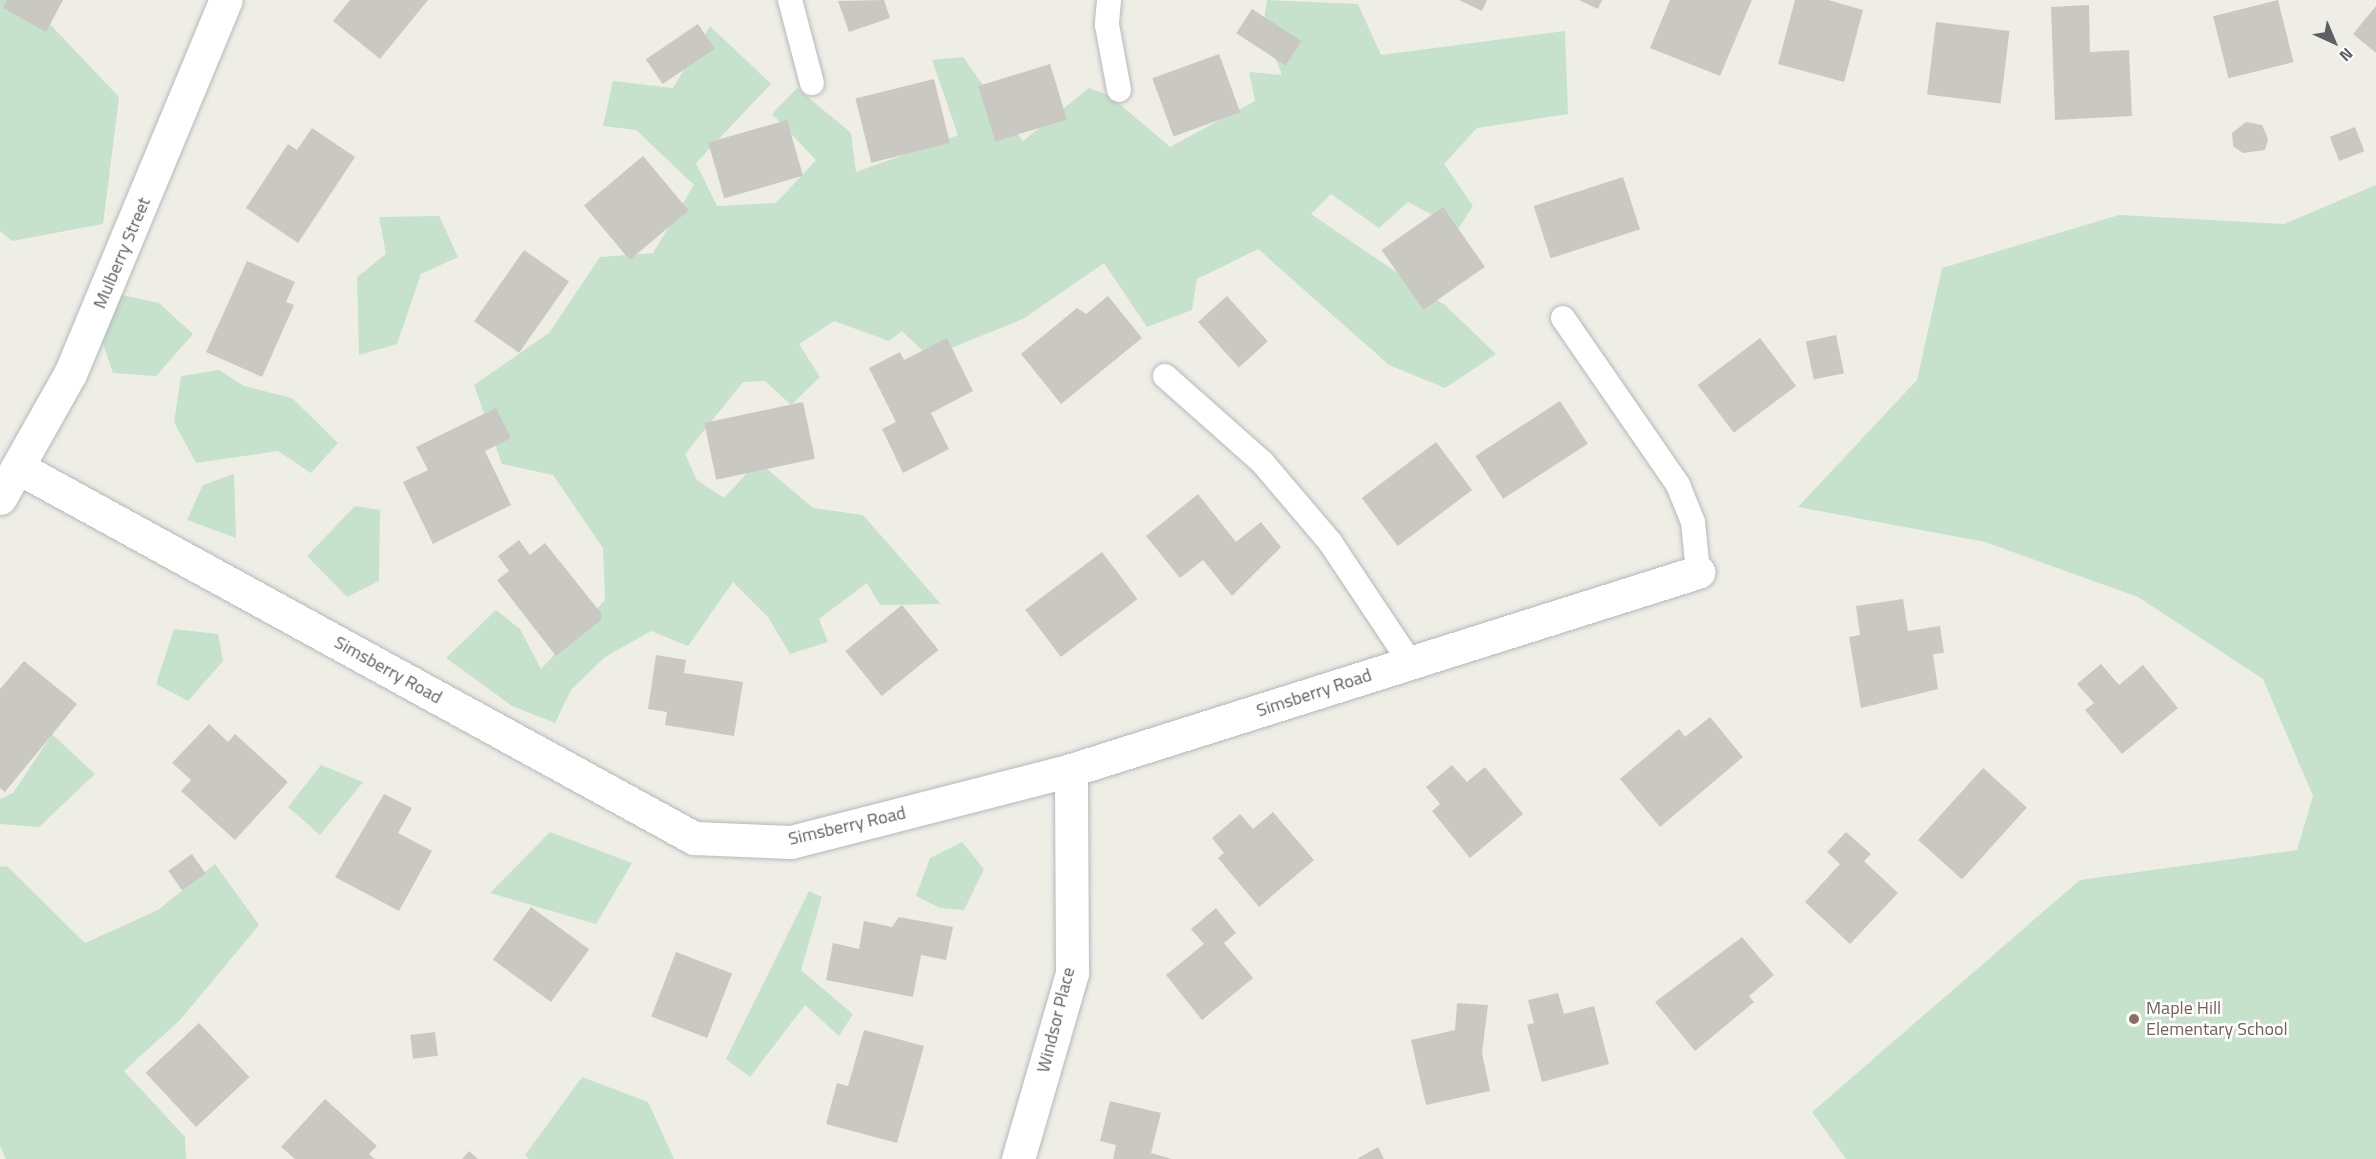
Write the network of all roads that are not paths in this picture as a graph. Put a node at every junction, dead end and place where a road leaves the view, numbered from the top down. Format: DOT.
graph roads {
  1 [pos="226,0"];
  2 [pos="790,0"];
  3 [pos="1108,0"];
  4 [pos="812,83"];
  5 [pos="1119,90"];
  6 [pos="1563,318"];
  7 [pos="1165,376"];
  8 [pos="19,468"];
  9 [pos="0,498"];
  10 [pos="1698,572"];
  11 [pos="1410,662"];
  12 [pos="1071,770"];
  13 [pos="1018,1159"];
  1 -- 8 [label="street, Mulberry Street"];
  2 -- 4 [label="lane"];
  3 -- 5 [label="lane"];
  6 -- 10 [label="lane"];
  7 -- 11 [label="lane"];
  8 -- 9 [label="street, Mulberry Street"];
  8 -- 12 [label="street, Simsberry Road"];
  10 -- 11 [label="street, Simsberry Road"];
  11 -- 12 [label="street, Simsberry Road"];
  12 -- 13 [label="street, Windsor Place"];
}
